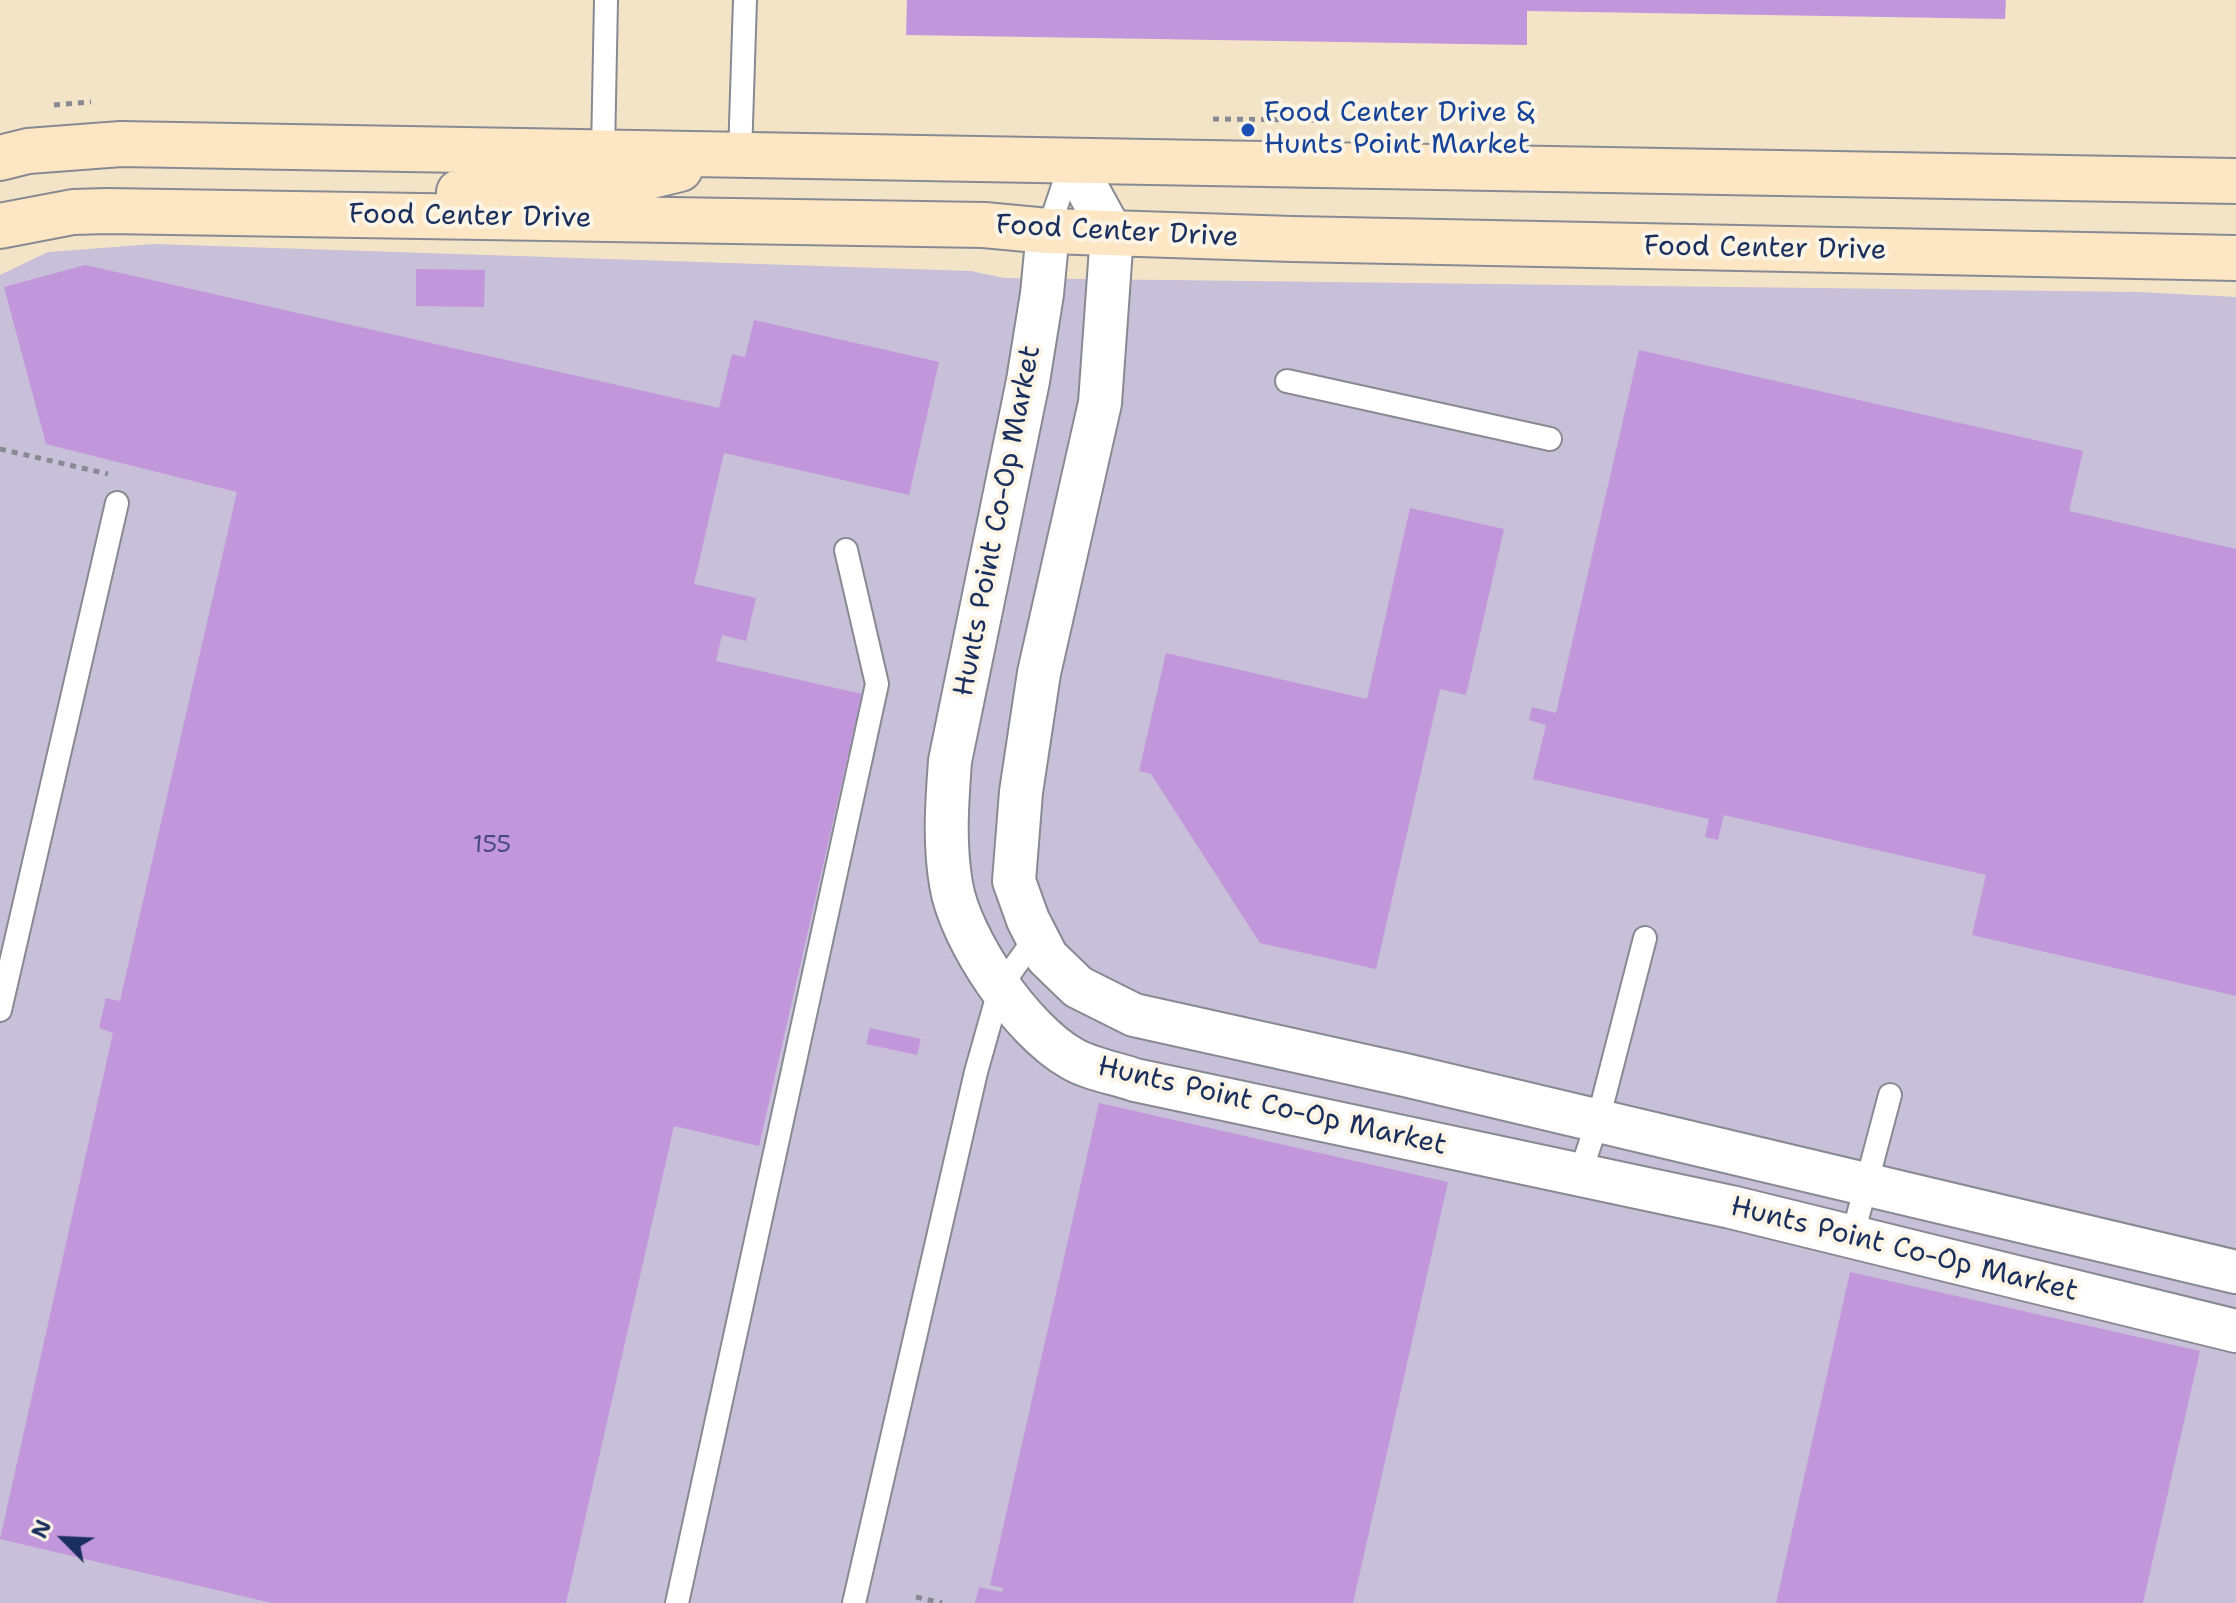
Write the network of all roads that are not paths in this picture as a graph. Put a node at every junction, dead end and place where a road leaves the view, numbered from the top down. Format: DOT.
graph roads {
  1 [pos="606,0"];
  2 [pos="745,0"];
  3 [pos="603,152"];
  4 [pos="740,155"];
  5 [pos="0,158"];
  6 [pos="1072,161"];
  7 [pos="2236,181"];
  8 [pos="318,215"];
  9 [pos="0,226"];
  10 [pos="1048,231"];
  11 [pos="1112,234"];
  12 [pos="2236,258"];
  13 [pos="1287,381"];
  14 [pos="1550,439"];
  15 [pos="117,503"];
  16 [pos="846,550"];
  17 [pos="1036,937"];
  18 [pos="1645,938"];
  19 [pos="1000,987"];
  20 [pos="0,1010"];
  21 [pos="1890,1095"];
  22 [pos="1598,1120"];
  23 [pos="1580,1174"];
  24 [pos="1866,1183"];
  25 [pos="1852,1238"];
  26 [pos="2236,1272"];
  27 [pos="2236,1331"];
  28 [pos="677,1603"];
  29 [pos="854,1603"];
  1 -- 3 [label="lane"];
  2 -- 4 [label="lane"];
  3 -- 4 [label="main road"];
  3 -- 5 [label="main road"];
  4 -- 6 [label="main road"];
  4 -- 8 [label="main road"];
  6 -- 7 [label="main road"];
  6 -- 10 [label="lane"];
  6 -- 11 [label="street"];
  8 -- 9 [label="main road, Food Center Drive"];
  8 -- 10 [label="main road, Food Center Drive"];
  10 -- 11 [label="main road, Food Center Drive"];
  10 -- 19 [label="street, Hunts Point Co-Op Market"];
  11 -- 12 [label="main road, Food Center Drive"];
  11 -- 17 [label="street, Hunts Point Co-Op Market"];
  13 -- 14 [label="lane"];
  15 -- 20 [label="lane"];
  16 -- 28 [label="lane"];
  17 -- 19 [label="lane"];
  17 -- 22 [label="street, Hunts Point Co-Op Market"];
  18 -- 22 [label="lane"];
  19 -- 23 [label="street, Hunts Point Co-Op Market"];
  19 -- 29 [label="lane"];
  21 -- 24 [label="lane"];
  22 -- 23 [label="lane"];
  22 -- 24 [label="street, Hunts Point Co-Op Market"];
  23 -- 25 [label="street, Hunts Point Co-Op Market"];
  24 -- 25 [label="lane"];
  24 -- 26 [label="street, Hunts Point Co-Op Market"];
  25 -- 27 [label="street, Hunts Point Co-Op Market"];
}
